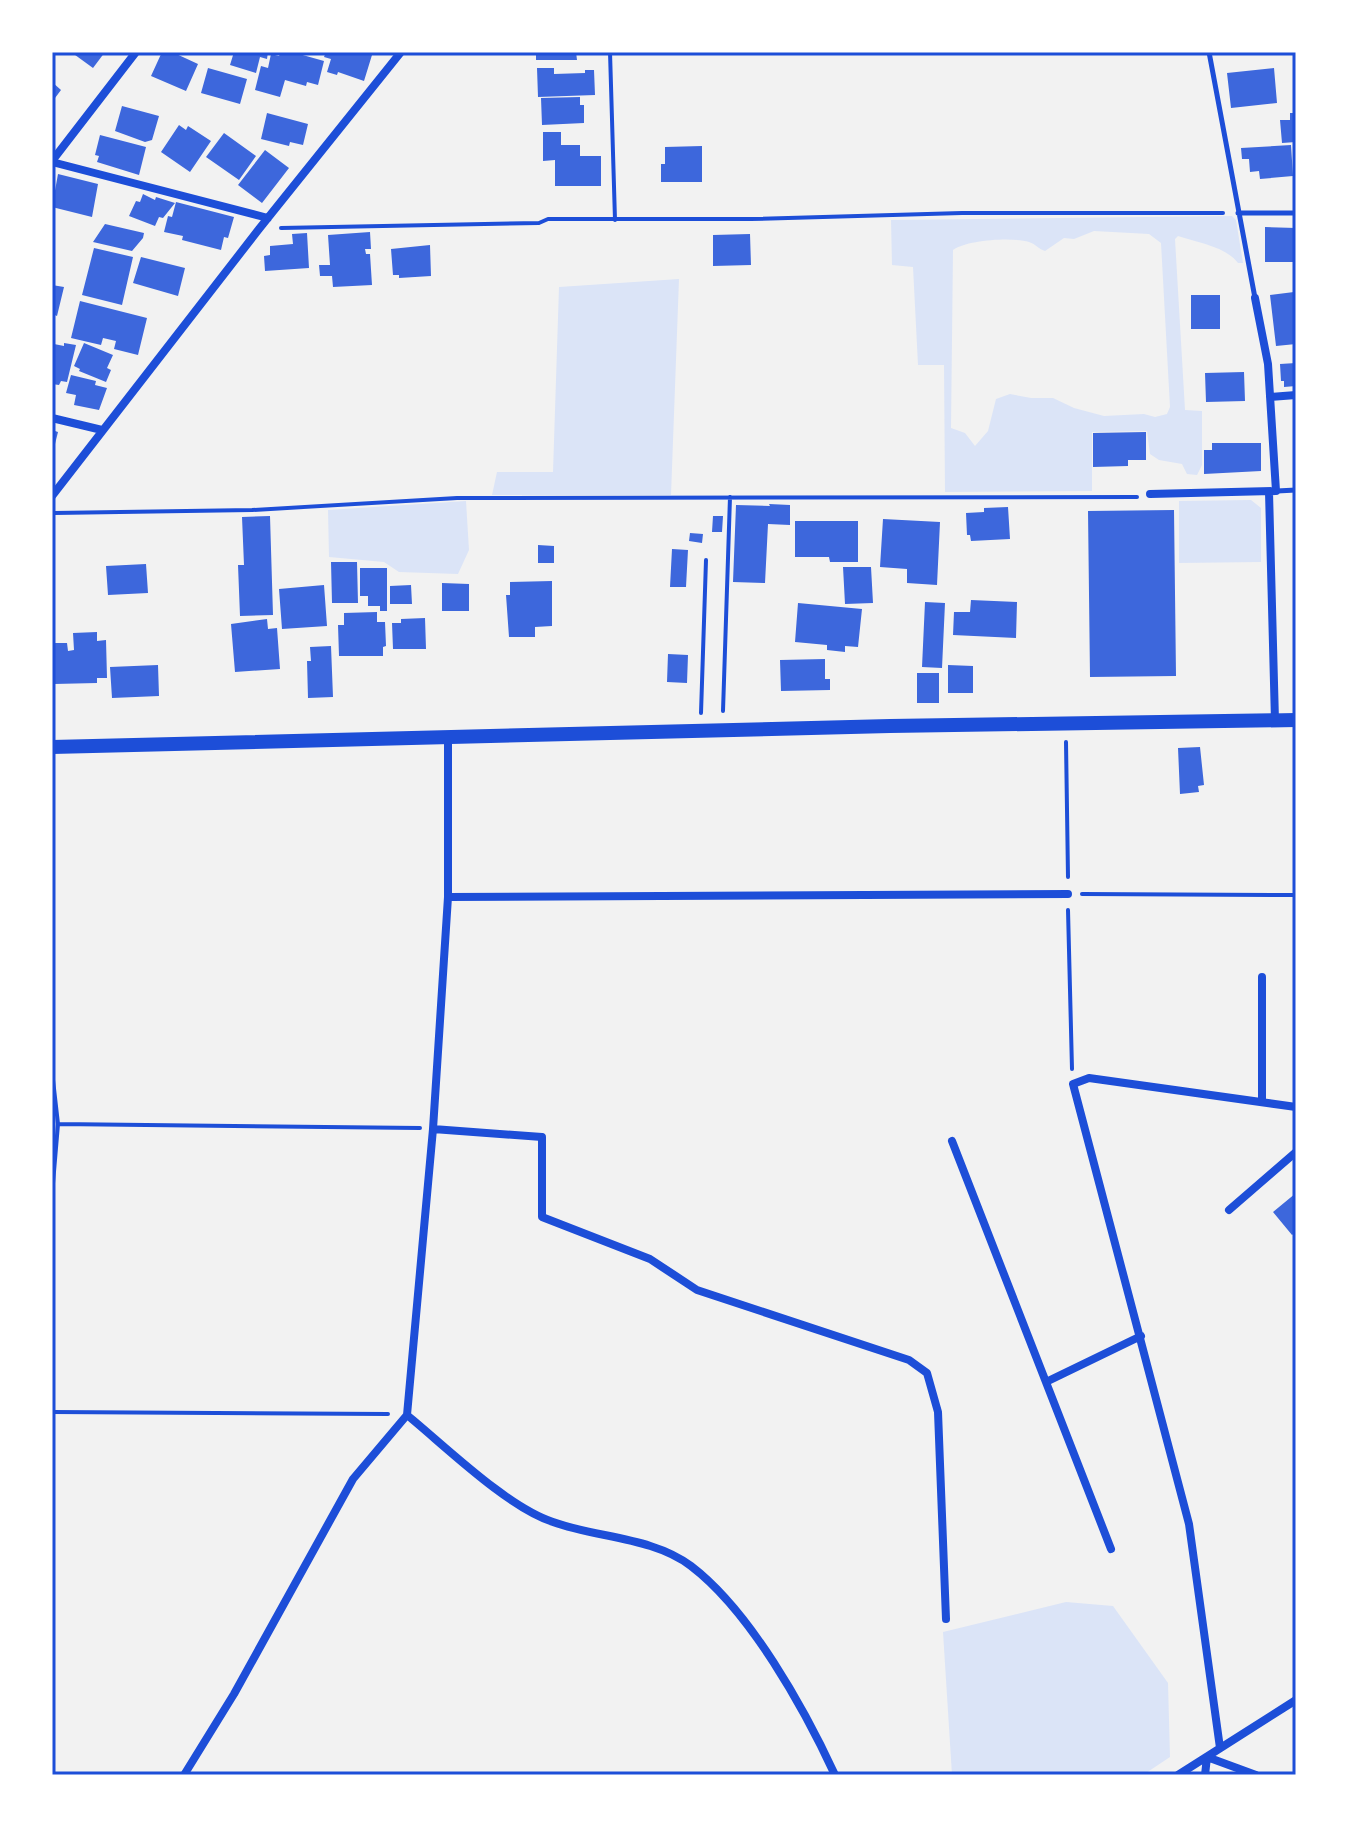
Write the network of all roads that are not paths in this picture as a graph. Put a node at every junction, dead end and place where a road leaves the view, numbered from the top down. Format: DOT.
graph roads {
  1 [pos="136,52"];
  2 [pos="401,52"];
  3 [pos="1209,52"];
  4 [pos="52,161"];
  5 [pos="1238,213"];
  6 [pos="1296,213"];
  7 [pos="268,218"];
  8 [pos="1255,298"];
  9 [pos="1296,395"];
  10 [pos="1270,397"];
  11 [pos="52,418"];
  12 [pos="102,430"];
  13 [pos="1296,490"];
  14 [pos="1272,491"];
  15 [pos="1150,494"];
  16 [pos="52,496"];
  17 [pos="1296,720"];
  18 [pos="1275,721"];
  19 [pos="448,737"];
  20 [pos="52,747"];
  21 [pos="1068,894"];
  22 [pos="448,897"];
  23 [pos="1262,977"];
  24 [pos="1262,1100"];
  25 [pos="1296,1107"];
  26 [pos="433,1129"];
  27 [pos="952,1141"];
  28 [pos="1296,1152"];
  29 [pos="1229,1210"];
  30 [pos="1141,1336"];
  31 [pos="1046,1382"];
  32 [pos="407,1415"];
  33 [pos="1111,1549"];
  34 [pos="946,1619"];
  35 [pos="1296,1700"];
  36 [pos="1220,1748"];
  37 [pos="1207,1757"];
  38 [pos="184,1775"];
  39 [pos="835,1775"];
  40 [pos="1178,1775"];
  41 [pos="1205,1775"];
  42 [pos="1256,1775"];
  1 -- 4 [label="street"];
  2 -- 7 [label="street"];
  3 -- 5 [label="lane"];
  4 -- 7 [label="street"];
  5 -- 6 [label="lane"];
  5 -- 8 [label="lane"];
  7 -- 12 [label="street"];
  8 -- 10 [label="street"];
  9 -- 10 [label="street"];
  10 -- 14 [label="street"];
  11 -- 12 [label="street"];
  12 -- 16 [label="street"];
  13 -- 14 [label="lane"];
  14 -- 15 [label="street"];
  14 -- 18 [label="street"];
  17 -- 18 [label="main road"];
  18 -- 19 [label="main road"];
  19 -- 20 [label="main road"];
  19 -- 22 [label="street"];
  21 -- 22 [label="street"];
  22 -- 26 [label="street"];
  23 -- 24 [label="street"];
  24 -- 25 [label="street"];
  24 -- 30 [label="street"];
  26 -- 32 [label="street"];
  26 -- 34 [label="street"];
  27 -- 31 [label="street"];
  28 -- 29 [label="street"];
  30 -- 31 [label="street"];
  30 -- 36 [label="street"];
  31 -- 33 [label="street"];
  32 -- 38 [label="street"];
  32 -- 39 [label="street"];
  35 -- 36 [label="street"];
  36 -- 37 [label="street"];
  37 -- 40 [label="street"];
  37 -- 41 [label="street"];
  37 -- 42 [label="street"];
}
